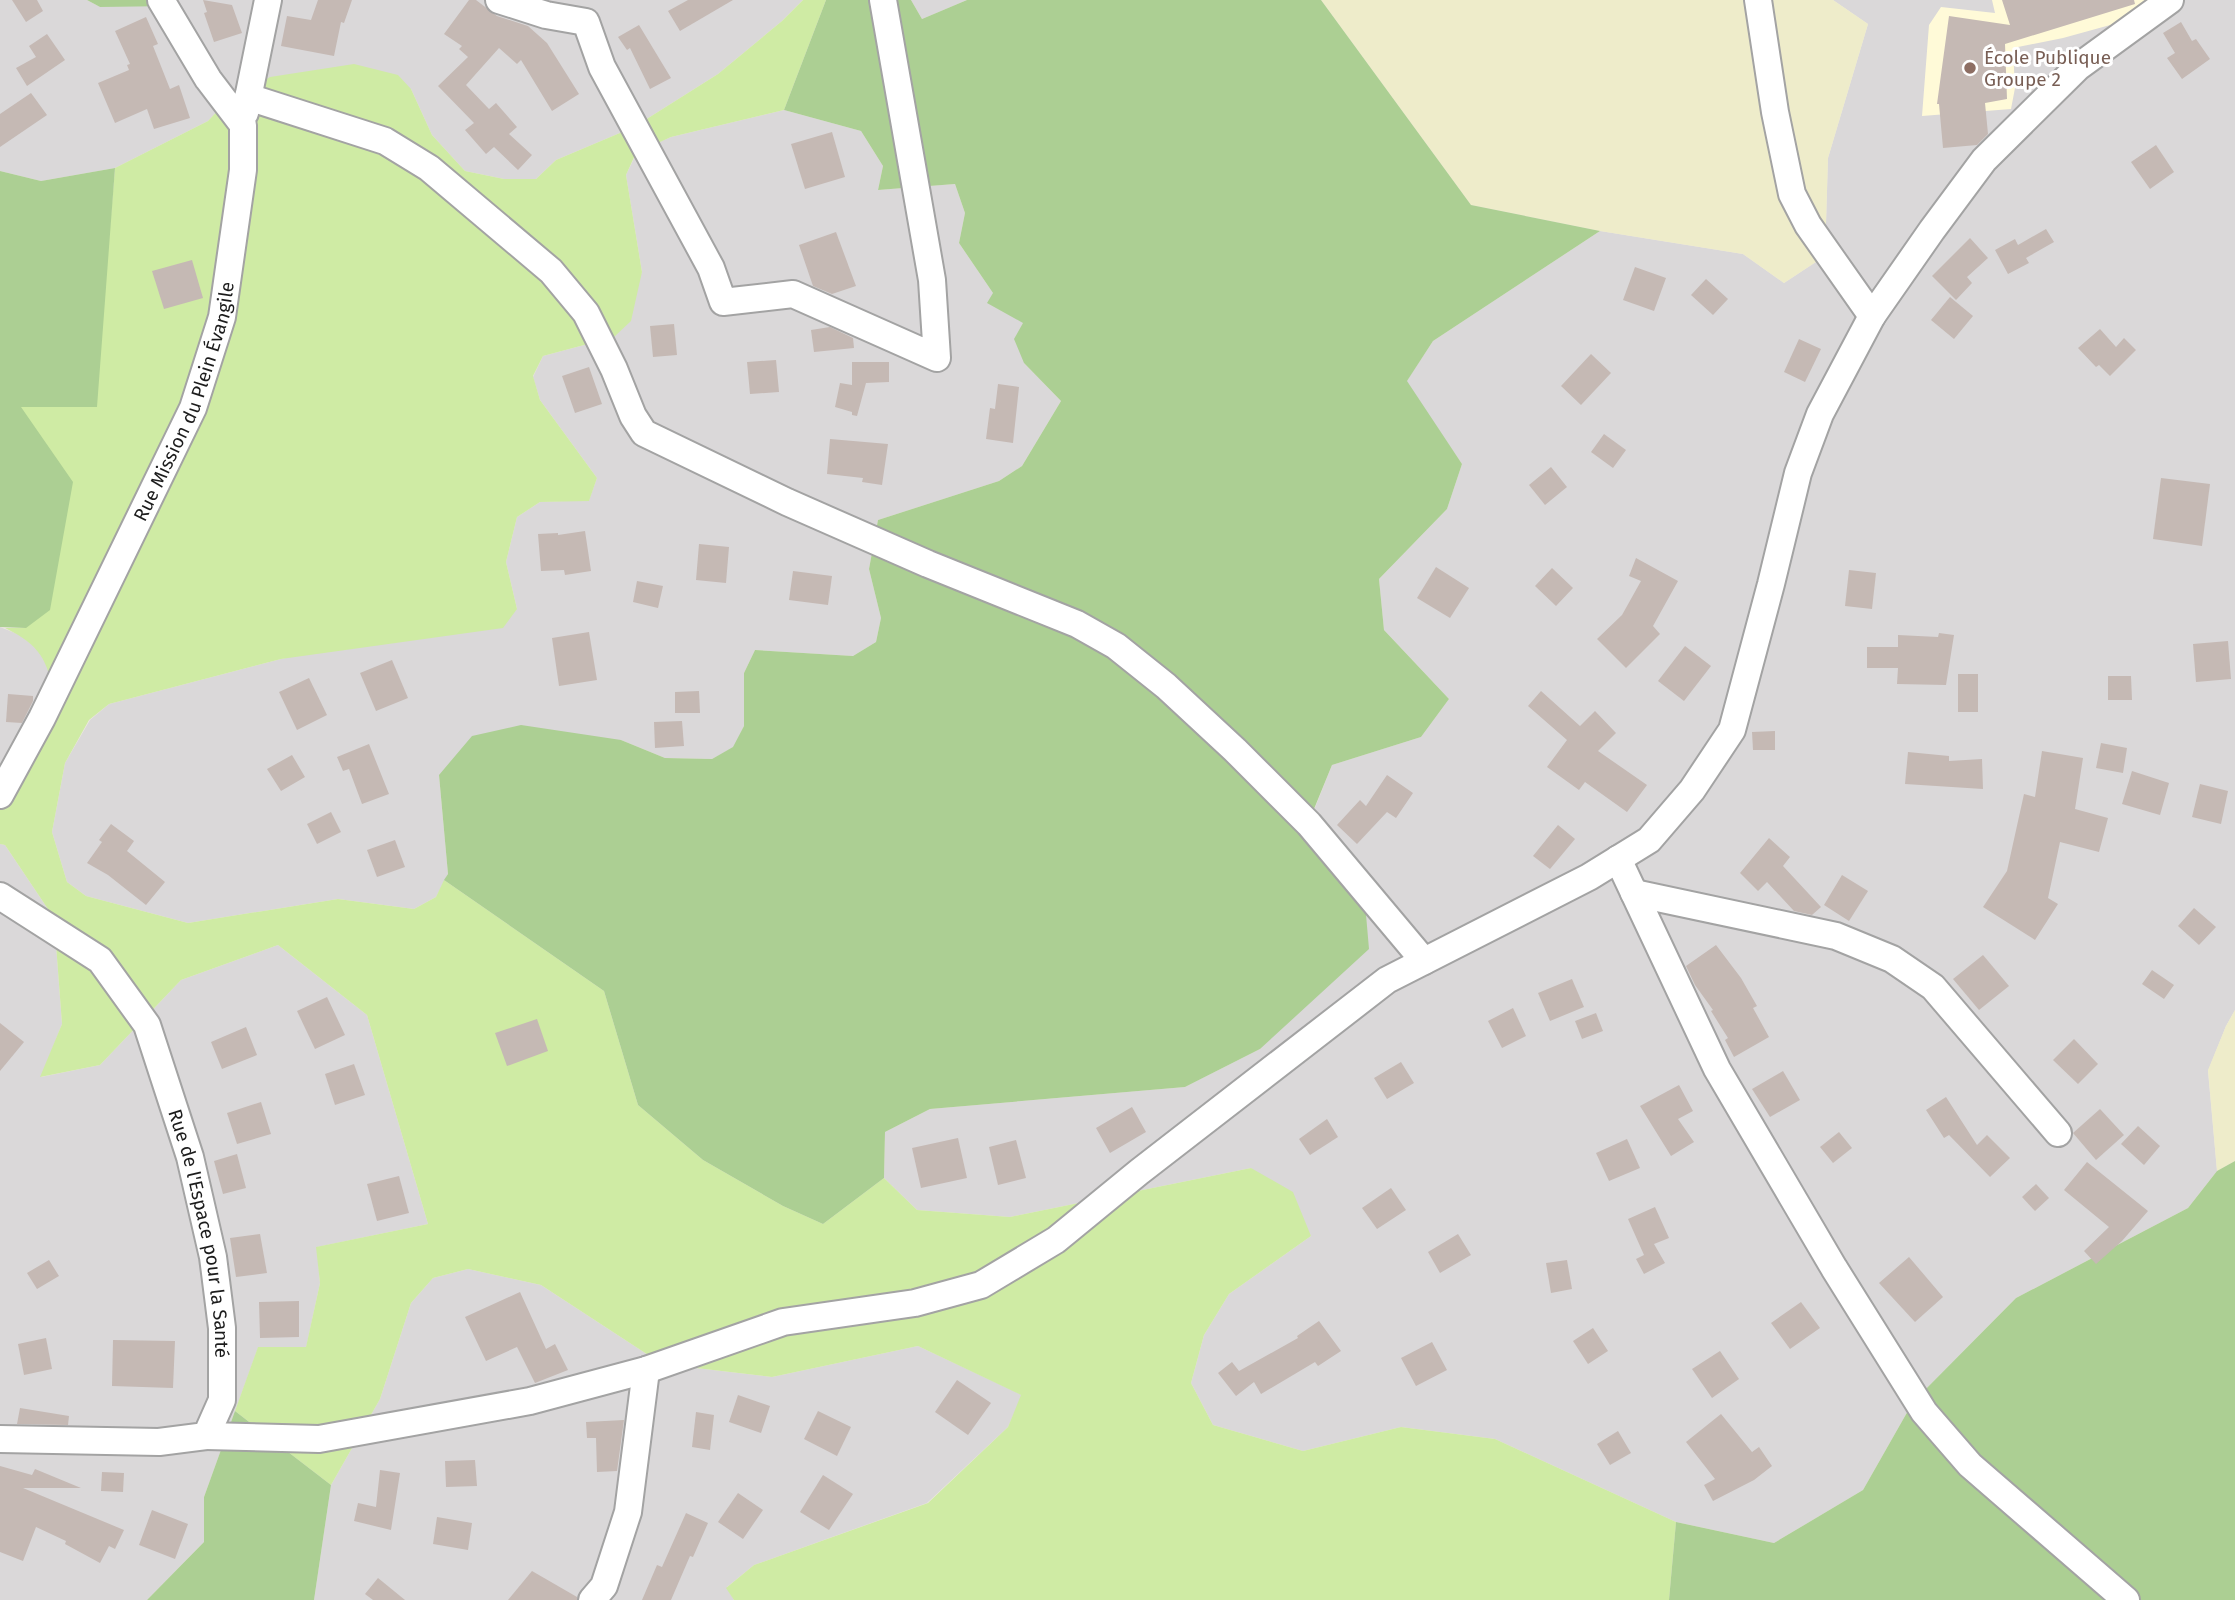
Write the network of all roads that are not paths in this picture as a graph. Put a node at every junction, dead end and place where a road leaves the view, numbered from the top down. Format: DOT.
graph roads {
  1 [pos="161,0"];
  2 [pos="268,0"];
  3 [pos="499,0"];
  4 [pos="883,0"];
  5 [pos="1758,0"];
  6 [pos="2170,0"];
  7 [pos="248,97"];
  8 [pos="243,125"];
  9 [pos="1872,316"];
  10 [pos="0,795"];
  11 [pos="1618,859"];
  12 [pos="1634,893"];
  13 [pos="0,896"];
  14 [pos="1424,961"];
  15 [pos="2058,1133"];
  16 [pos="646,1370"];
  17 [pos="206,1436"];
  18 [pos="0,1438"];
  19 [pos="593,1600"];
  20 [pos="2126,1600"];
  1 -- 8 [label="street"];
  2 -- 7 [label="street, Rue Mission du Plein Évangile"];
  3 -- 4 [label="street"];
  5 -- 9 [label="street"];
  6 -- 9 [label="street"];
  7 -- 8 [label="street, Rue Mission du Plein Évangile"];
  7 -- 14 [label="street"];
  8 -- 10 [label="street, Rue Mission du Plein Évangile"];
  9 -- 11 [label="street"];
  11 -- 12 [label="street"];
  11 -- 14 [label="street"];
  12 -- 15 [label="street"];
  12 -- 20 [label="street"];
  13 -- 17 [label="street, Rue de l'Espace pour la Santé"];
  14 -- 16 [label="street"];
  16 -- 17 [label="street"];
  16 -- 19 [label="street"];
  17 -- 18 [label="street"];
}
